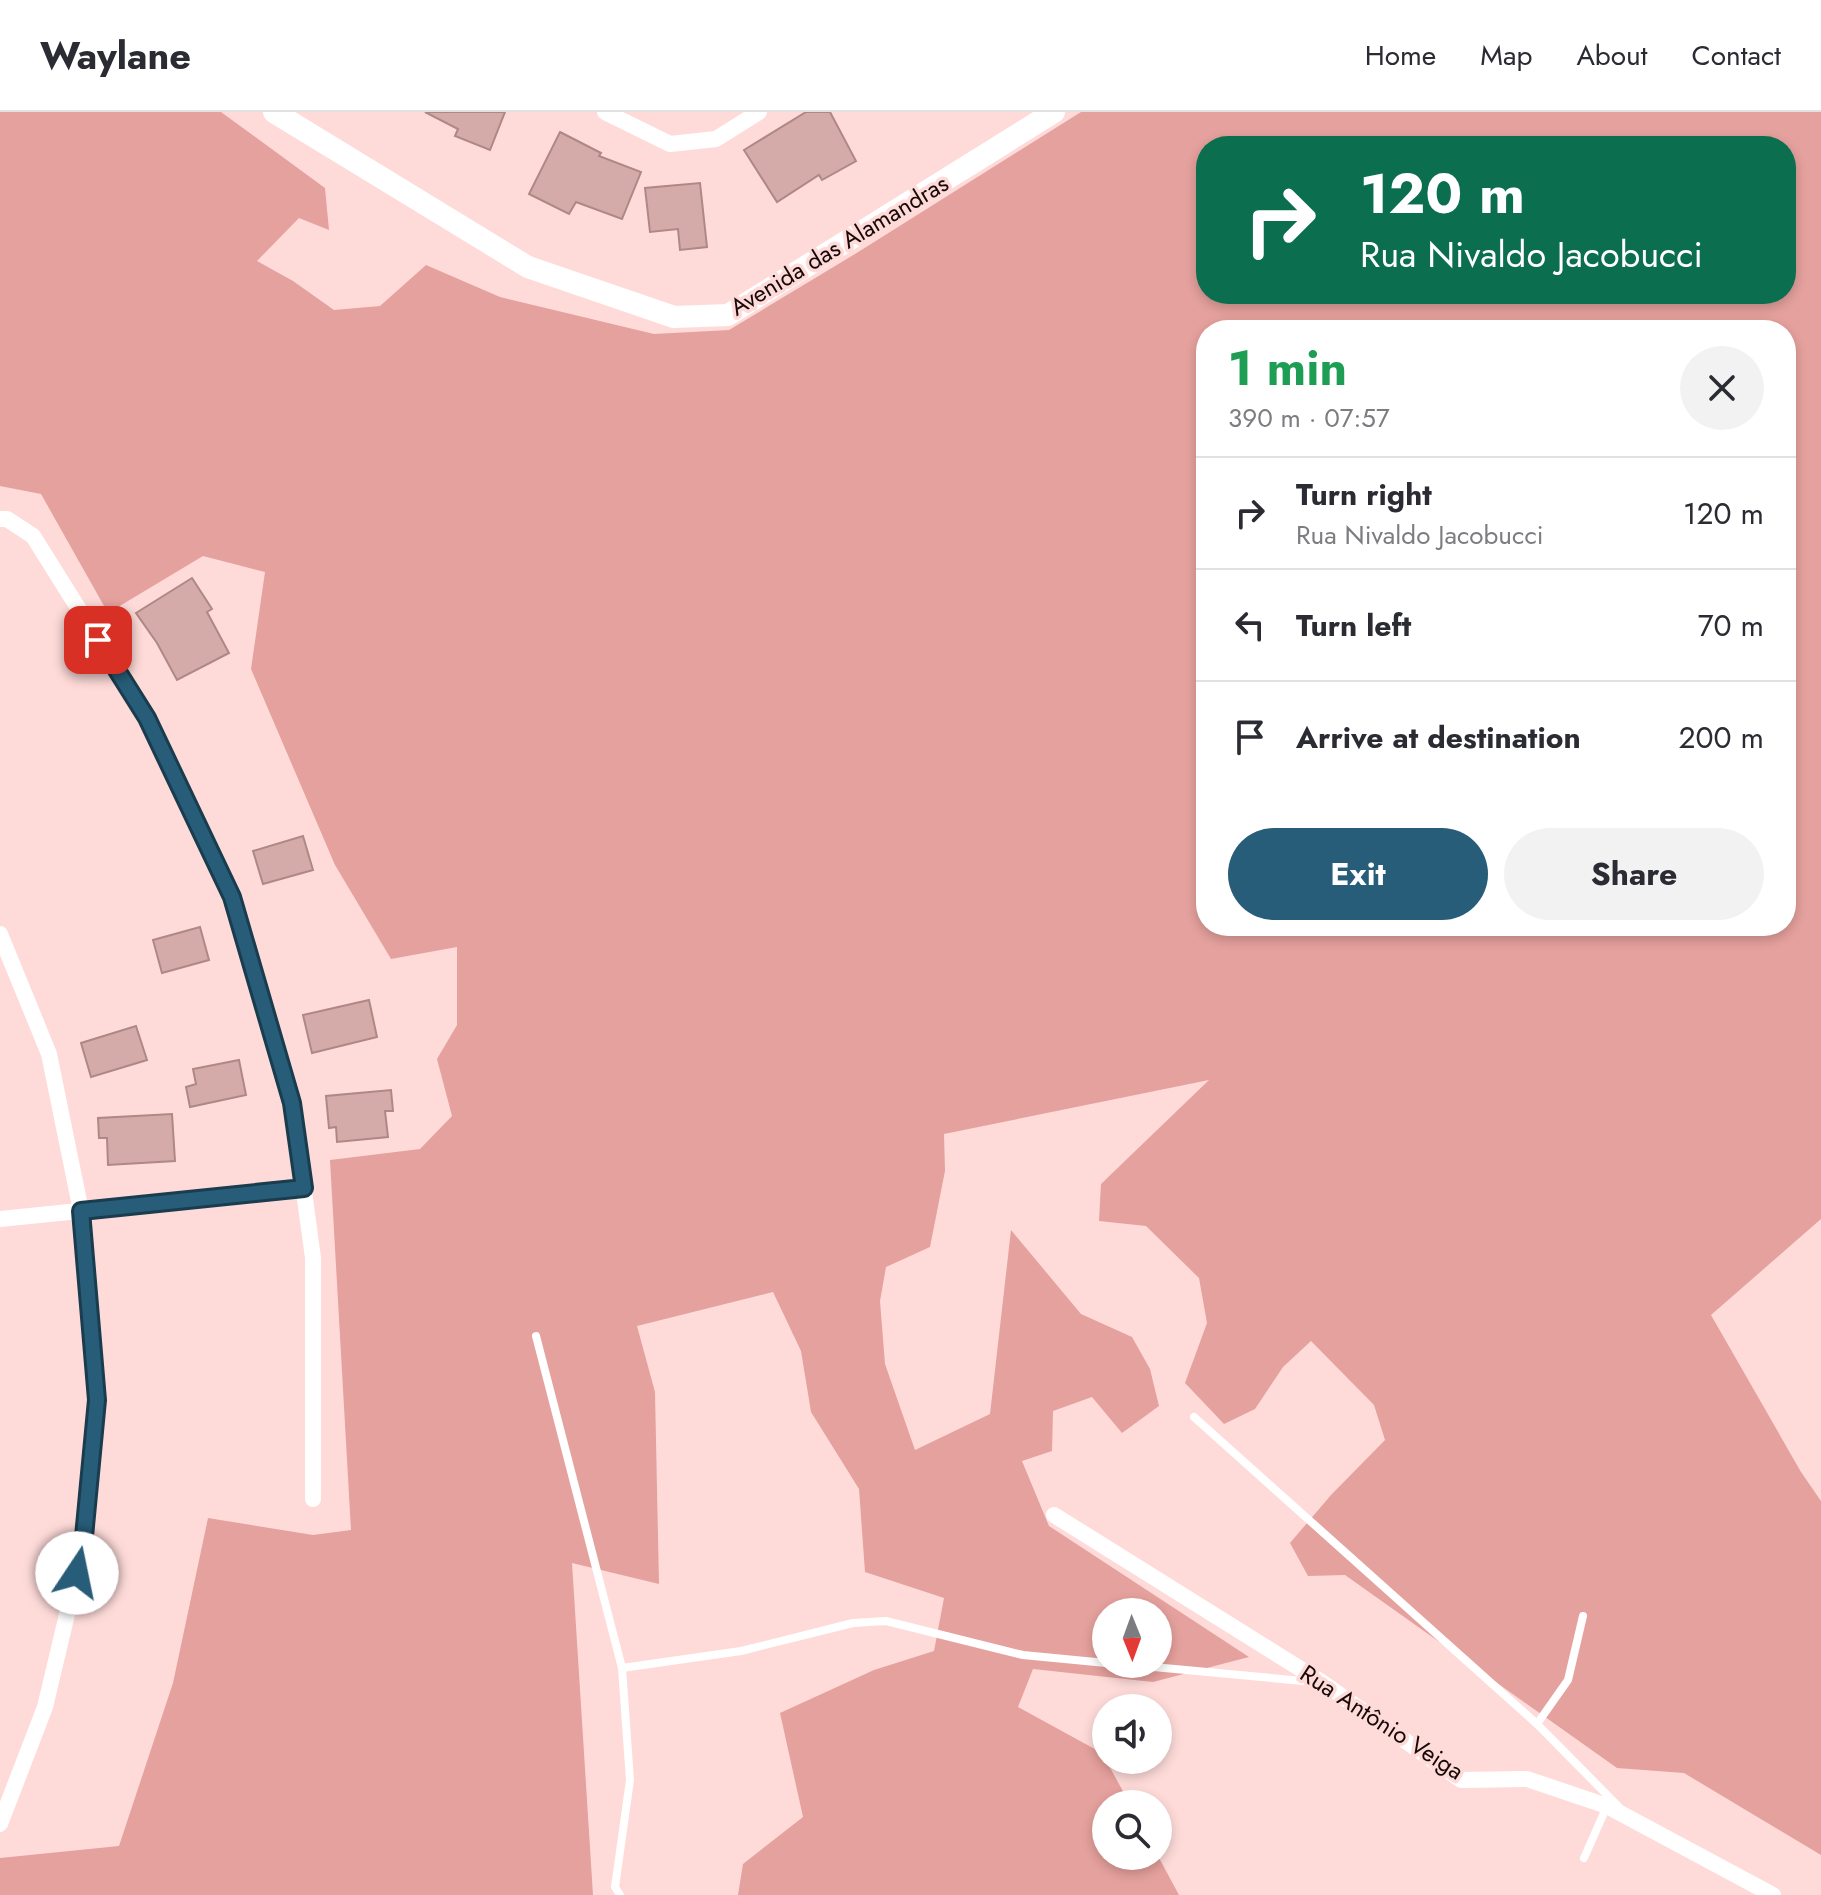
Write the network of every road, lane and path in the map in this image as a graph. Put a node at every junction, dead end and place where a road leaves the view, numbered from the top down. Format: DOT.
graph roads {
  1 [pos="274,112"];
  2 [pos="605,112"];
  3 [pos="759,112"];
  4 [pos="1054,112"];
  5 [pos="0,519"];
  6 [pos="0,934"];
  7 [pos="304,1188"];
  8 [pos="81,1211"];
  9 [pos="0,1219"];
  10 [pos="536,1336"];
  11 [pos="1194,1417"];
  12 [pos="313,1499"];
  13 [pos="1054,1515"];
  14 [pos="1583,1616"];
  15 [pos="1092,1662"];
  16 [pos="622,1668"];
  17 [pos="1172,1669"];
  18 [pos="1323,1683"];
  19 [pos="1537,1724"];
  20 [pos="1607,1806"];
  21 [pos="1631,1819"];
  22 [pos="0,1824"];
  23 [pos="1584,1858"];
  24 [pos="620,1895"];
  25 [pos="1773,1895"];
  1 -- 4 [label="street, Avenida das Alamandras"];
  2 -- 3 [label="street"];
  5 -- 7 [label="street"];
  6 -- 8 [label="street"];
  7 -- 8 [label="street"];
  7 -- 12 [label="street"];
  8 -- 9 [label="street"];
  8 -- 22 [label="street"];
  10 -- 16 [label="lane"];
  11 -- 19 [label="lane"];
  13 -- 18 [label="street, Rua Antônio Veiga"];
  14 -- 19 [label="lane"];
  15 -- 16 [label="lane"];
  16 -- 24 [label="lane"];
  17 -- 18 [label="lane"];
  18 -- 20 [label="street, Rua Antônio Veiga"];
  19 -- 21 [label="lane"];
  20 -- 21 [label="street, Rua Antônio Veiga"];
  20 -- 23 [label="lane"];
  21 -- 25 [label="street, Rua Antônio Veiga"];
}
